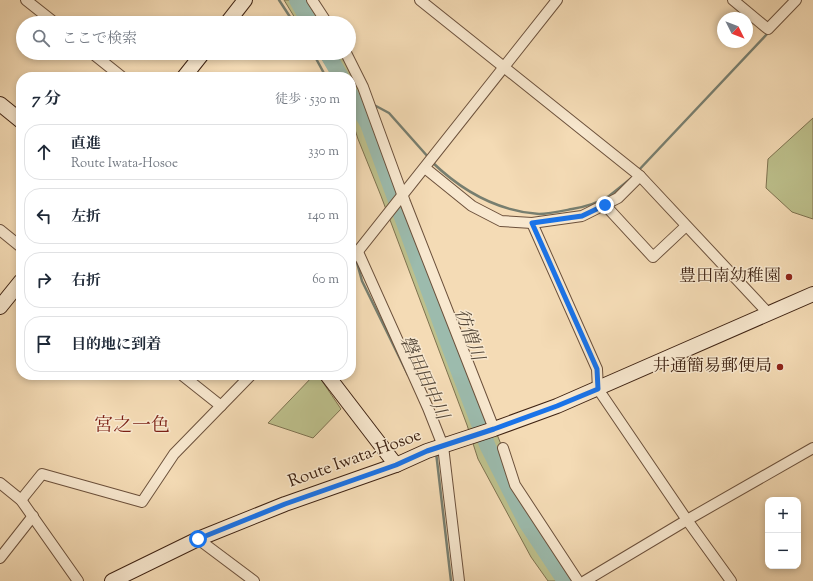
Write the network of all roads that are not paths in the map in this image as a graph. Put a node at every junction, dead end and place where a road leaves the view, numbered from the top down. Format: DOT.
graph roads {
  1 [pos="26,0"];
  2 [pos="245,0"];
  3 [pos="312,0"];
  4 [pos="420,0"];
  5 [pos="557,0"];
  6 [pos="733,0"];
  7 [pos="796,0"];
  8 [pos="46,16"];
  9 [pos="232,16"];
  10 [pos="322,16"];
  11 [pos="101,60"];
  12 [pos="197,60"];
  13 [pos="350,60"];
  14 [pos="505,67"];
  15 [pos="116,72"];
  16 [pos="188,72"];
  17 [pos="356,72"];
  18 [pos="356,73"];
  19 [pos="0,104"];
  20 [pos="16,117"];
  21 [pos="425,168"];
  22 [pos="640,176"];
  23 [pos="403,195"];
  24 [pos="605,205"];
  25 [pos="532,223"];
  26 [pos="686,226"];
  27 [pos="0,230"];
  28 [pos="16,243"];
  29 [pos="356,254"];
  30 [pos="356,264"];
  31 [pos="16,287"];
  32 [pos="813,294"];
  33 [pos="0,307"];
  34 [pos="769,314"];
  35 [pos="188,380"];
  36 [pos="246,380"];
  37 [pos="331,380"];
  38 [pos="598,389"];
  39 [pos="221,406"];
  40 [pos="494,429"];
  41 [pos="443,446"];
  42 [pos="503,448"];
  43 [pos="813,448"];
  44 [pos="396,465"];
  45 [pos="0,483"];
  46 [pos="21,500"];
  47 [pos="33,516"];
  48 [pos="687,520"];
  49 [pos="198,539"];
  50 [pos="0,558"];
  51 [pos="78,581"];
  52 [pos="112,581"];
  53 [pos="254,581"];
  54 [pos="459,581"];
  55 [pos="578,581"];
  56 [pos="585,581"];
  57 [pos="731,581"];
  1 -- 8 [label="street"];
  2 -- 9 [label="main road"];
  3 -- 10 [label="street"];
  4 -- 14 [label="street"];
  5 -- 14 [label="street"];
  6 -- 7 [label="street"];
  11 -- 15 [label="street"];
  12 -- 16 [label="main road"];
  13 -- 17 [label="street"];
  14 -- 21 [label="street"];
  14 -- 22 [label="street"];
  18 -- 23 [label="street"];
  19 -- 20 [label="main road"];
  21 -- 23 [label="street"];
  21 -- 25 [label="street"];
  22 -- 24 [label="street"];
  22 -- 26 [label="street"];
  23 -- 29 [label="street"];
  23 -- 40 [label="street"];
  24 -- 25 [label="street"];
  24 -- 26 [label="street"];
  25 -- 38 [label="street"];
  26 -- 34 [label="street"];
  27 -- 28 [label="street"];
  30 -- 41 [label="street"];
  31 -- 33 [label="main road"];
  32 -- 34 [label="main road, Route Iwata-Hosoe"];
  34 -- 38 [label="main road, Route Iwata-Hosoe"];
  35 -- 39 [label="street"];
  36 -- 39 [label="street"];
  37 -- 44 [label="main road"];
  38 -- 40 [label="main road, Route Iwata-Hosoe"];
  38 -- 48 [label="street"];
  39 -- 46 [label="street"];
  40 -- 41 [label="main road, Route Iwata-Hosoe"];
  41 -- 44 [label="main road, Route Iwata-Hosoe"];
  41 -- 54 [label="street"];
  42 -- 55 [label="street"];
  43 -- 48 [label="street"];
  44 -- 49 [label="main road, Route Iwata-Hosoe"];
  45 -- 46 [label="street"];
  46 -- 47 [label="street"];
  47 -- 50 [label="street"];
  47 -- 51 [label="street"];
  48 -- 56 [label="street"];
  48 -- 57 [label="street"];
  49 -- 52 [label="main road, Route Iwata-Hosoe"];
  49 -- 53 [label="street"];
}
